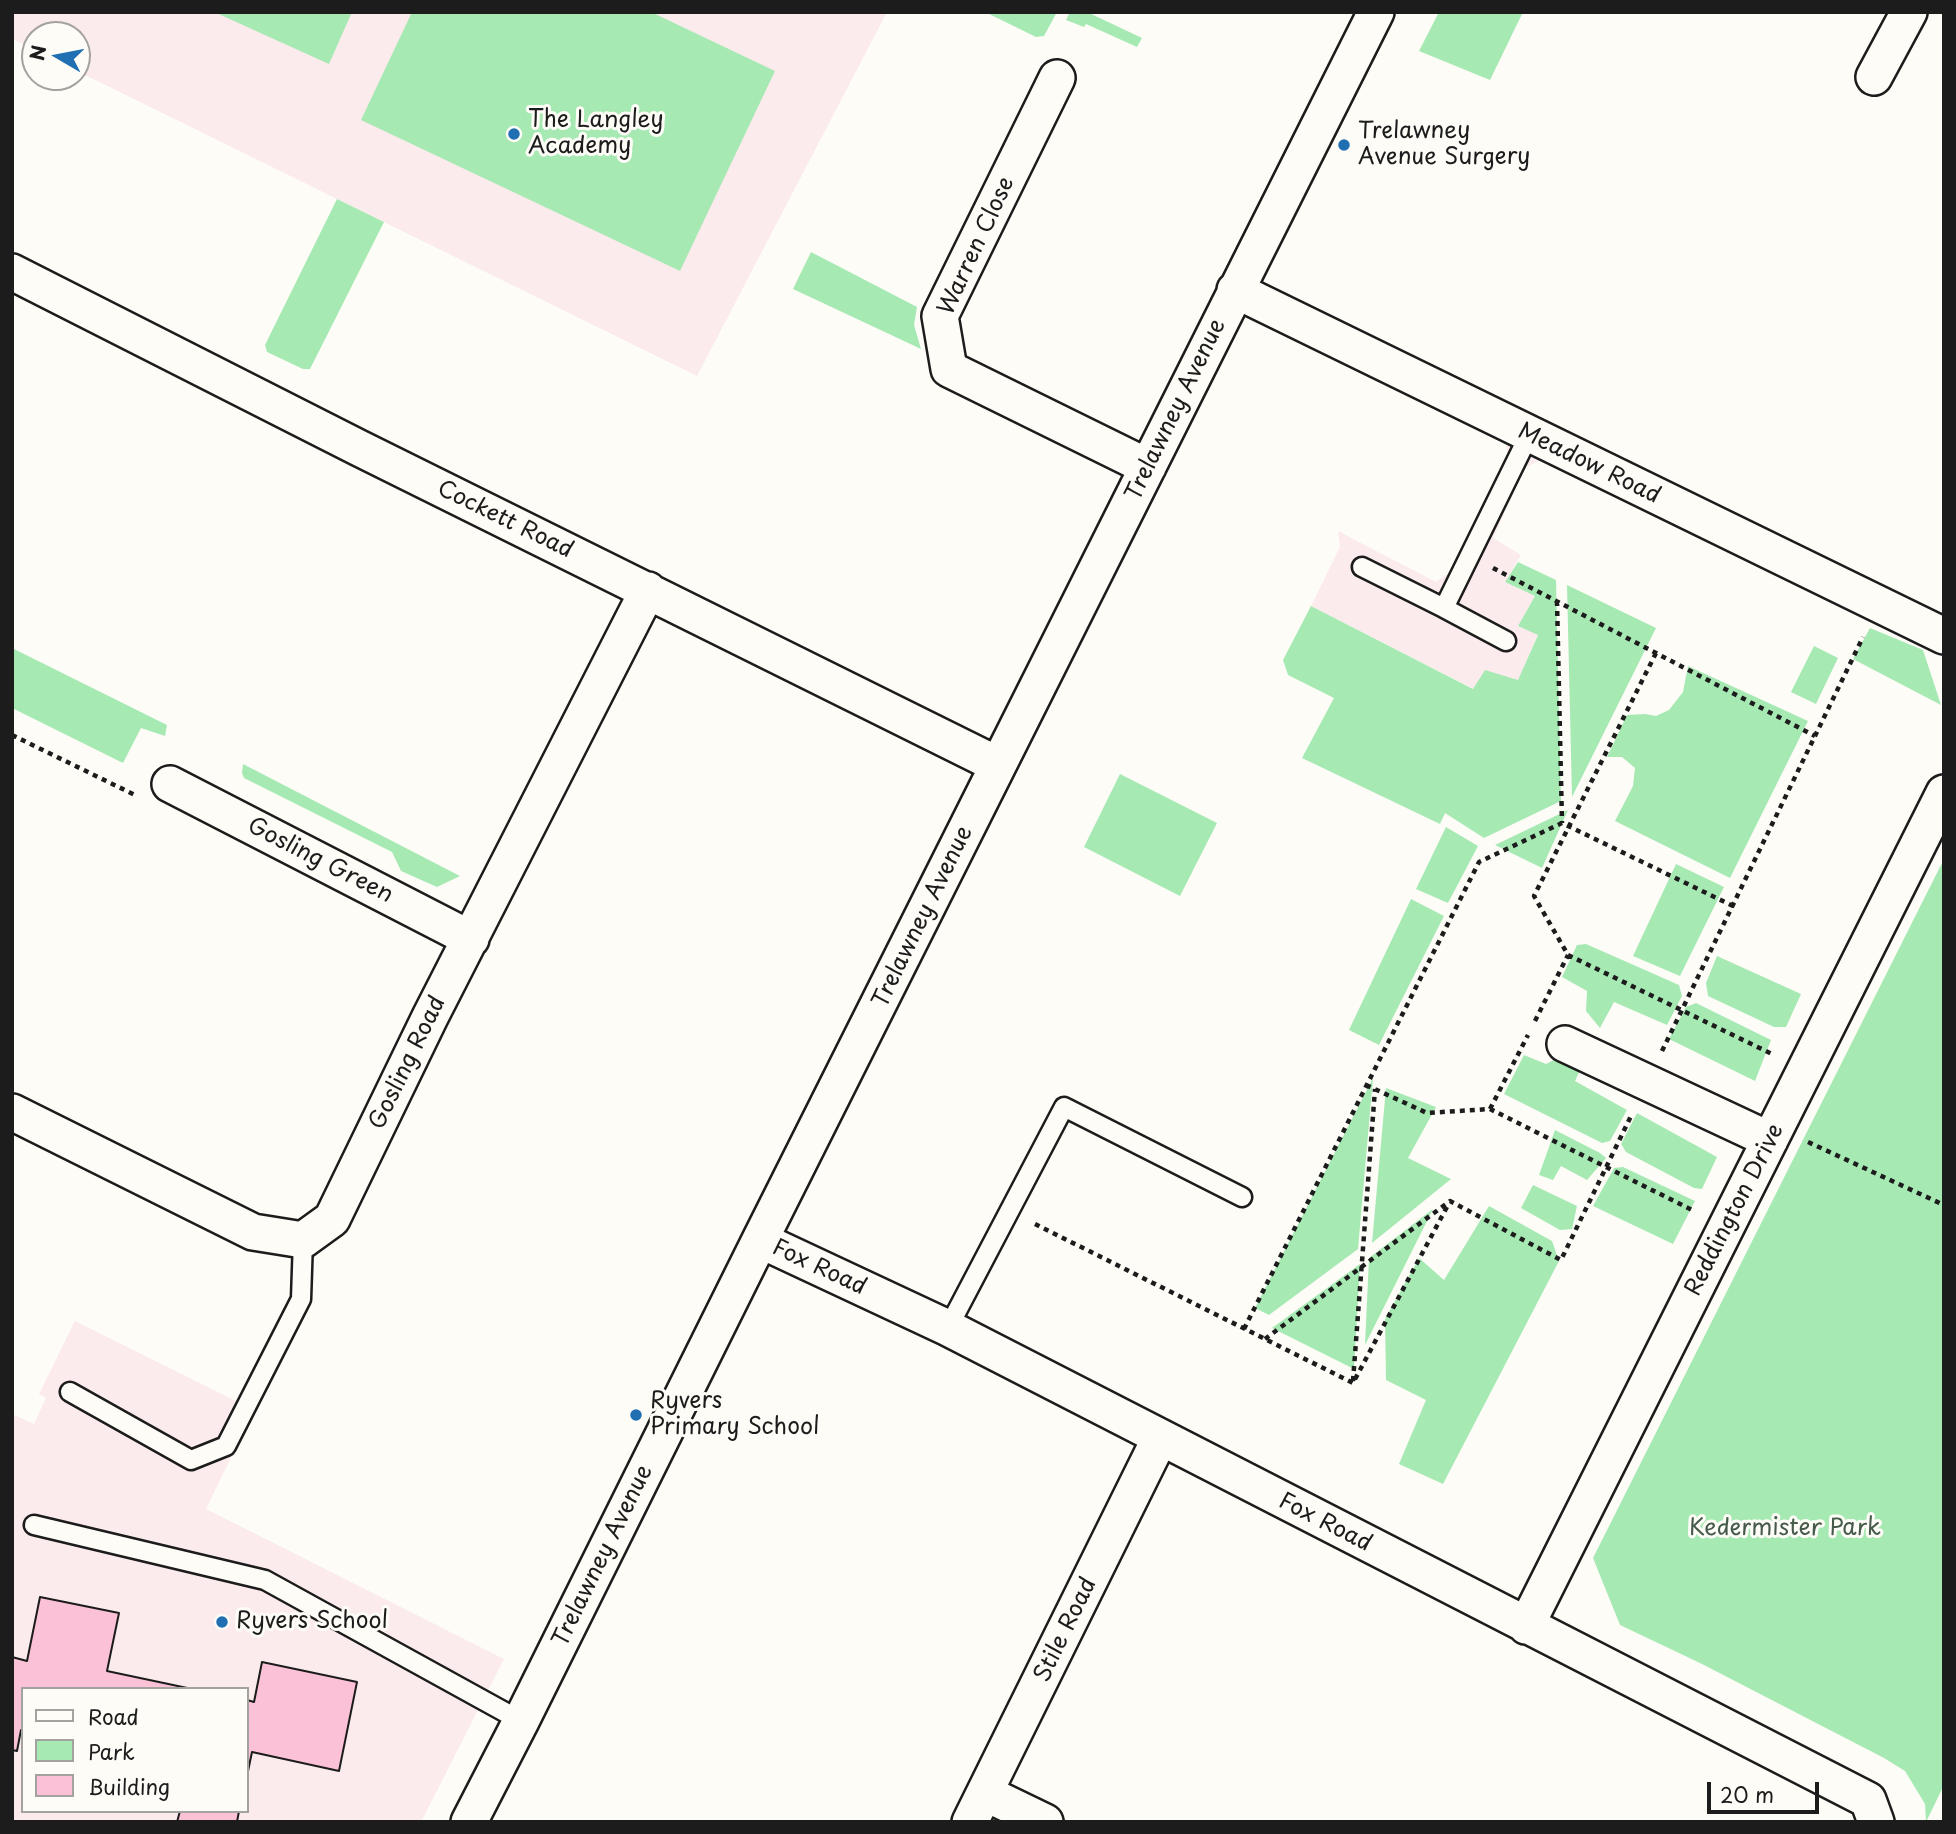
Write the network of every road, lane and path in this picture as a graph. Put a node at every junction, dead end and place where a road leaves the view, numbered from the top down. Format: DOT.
graph roads {
  1 [pos="1376,12"];
  2 [pos="1909,12"];
  3 [pos="1874,77"];
  4 [pos="1057,78"];
  5 [pos="15,280"];
  6 [pos="1235,290"];
  7 [pos="1529,435"];
  8 [pos="1148,467"];
  9 [pos="1470,555"];
  10 [pos="1362,567"];
  11 [pos="648,590"];
  12 [pos="1556,601"];
  13 [pos="1444,608"];
  14 [pos="1944,636"];
  15 [pos="1506,641"];
  16 [pos="1656,653"];
  17 [pos="12,735"];
  18 [pos="1815,736"];
  19 [pos="998,765"];
  20 [pos="170,784"];
  21 [pos="1944,793"];
  22 [pos="1563,823"];
  23 [pos="1569,827"];
  24 [pos="1732,906"];
  25 [pos="471,939"];
  26 [pos="1565,1044"];
  27 [pos="1804,1070"];
  28 [pos="1366,1084"];
  29 [pos="1375,1089"];
  30 [pos="12,1112"];
  31 [pos="1773,1133"];
  32 [pos="1242,1197"];
  33 [pos="1450,1201"];
  34 [pos="1944,1205"];
  35 [pos="1009,1211"];
  36 [pos="1726,1227"];
  37 [pos="303,1240"];
  38 [pos="760,1240"];
  39 [pos="948,1328"];
  40 [pos="1244,1329"];
  41 [pos="1353,1383"];
  42 [pos="70,1392"];
  43 [pos="1160,1438"];
  44 [pos="34,1525"];
  45 [pos="1526,1626"];
  46 [pos="521,1721"];
  47 [pos="978,1807"];
  48 [pos="469,1822"];
  49 [pos="1045,1822"];
  50 [pos="1875,1822"];
  1 -- 6 [label="street, Trelawney Avenue"];
  2 -- 3 [label="street"];
  4 -- 8 [label="street, Warren Close"];
  5 -- 11 [label="street, Cockett Road"];
  6 -- 7 [label="street, Meadow Road"];
  6 -- 8 [label="street, Trelawney Avenue"];
  7 -- 9 [label="lane"];
  7 -- 14 [label="street, Meadow Road"];
  8 -- 19 [label="street, Trelawney Avenue"];
  9 -- 12 [label="path"];
  9 -- 13 [label="lane"];
  10 -- 13 [label="lane"];
  11 -- 19 [label="street, Cockett Road"];
  11 -- 25 [label="street, Gosling Road"];
  12 -- 16 [label="path"];
  12 -- 22 [label="path"];
  13 -- 15 [label="lane"];
  16 -- 18 [label="path"];
  16 -- 23 [label="path"];
  17 -- 20 [label="path"];
  19 -- 38 [label="street, Trelawney Avenue"];
  20 -- 25 [label="street, Gosling Green"];
  21 -- 27 [label="street, Reddington Drive"];
  22 -- 23 [label="path"];
  22 -- 28 [label="path"];
  23 -- 24 [label="path"];
  23 -- 27 [label="path"];
  25 -- 37 [label="street, Gosling Road"];
  26 -- 31 [label="street"];
  27 -- 31 [label="street, Reddington Drive"];
  28 -- 29 [label="path"];
  28 -- 40 [label="path"];
  29 -- 36 [label="path"];
  29 -- 41 [label="path"];
  30 -- 37 [label="street"];
  31 -- 34 [label="path"];
  31 -- 36 [label="street, Reddington Drive"];
  32 -- 35 [label="lane"];
  33 -- 41 [label="path"];
  35 -- 39 [label="lane"];
  35 -- 40 [label="path"];
  36 -- 45 [label="street, Reddington Drive"];
  37 -- 42 [label="lane"];
  38 -- 39 [label="street, Fox Road"];
  38 -- 46 [label="street, Trelawney Avenue"];
  39 -- 43 [label="street, Fox Road"];
  40 -- 41 [label="path"];
  43 -- 45 [label="street, Fox Road"];
  43 -- 47 [label="street, Stile Road"];
  44 -- 46 [label="lane"];
  45 -- 50 [label="street, Fox Road"];
  46 -- 48 [label="street, Trelawney Avenue"];
  47 -- 49 [label="street"];
}
